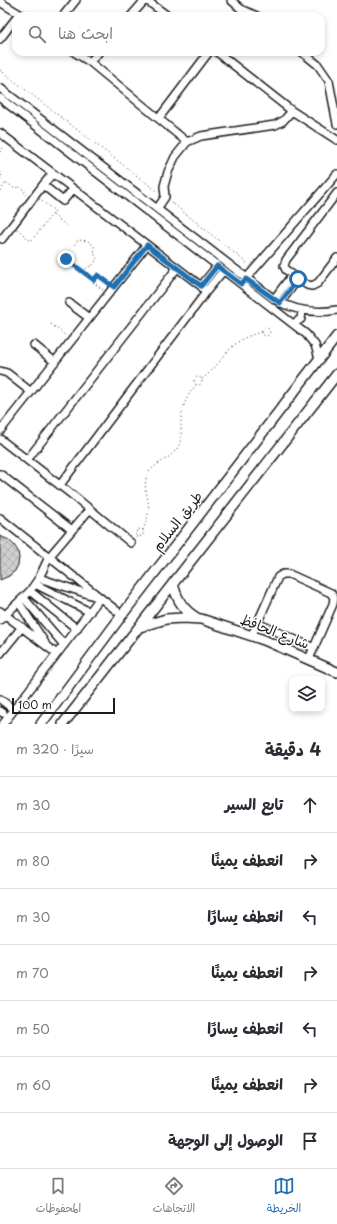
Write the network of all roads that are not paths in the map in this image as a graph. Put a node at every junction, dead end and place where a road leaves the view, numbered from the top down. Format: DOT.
graph roads {
  1 [pos="76,0"];
  2 [pos="146,0"];
  3 [pos="231,0"];
  4 [pos="0,2"];
  5 [pos="14,12"];
  6 [pos="66,12"];
  7 [pos="135,12"];
  8 [pos="162,12"];
  9 [pos="249,12"];
  10 [pos="12,24"];
  11 [pos="0,39"];
  12 [pos="80,56"];
  13 [pos="95,56"];
  14 [pos="206,56"];
  15 [pos="222,56"];
  16 [pos="307,56"];
  17 [pos="90,62"];
  18 [pos="0,88"];
  19 [pos="0,98"];
  20 [pos="292,111"];
  21 [pos="159,118"];
  22 [pos="337,124"];
  23 [pos="0,133"];
  24 [pos="337,140"];
  25 [pos="187,142"];
  26 [pos="53,173"];
  27 [pos="337,174"];
  28 [pos="43,186"];
  29 [pos="73,189"];
  30 [pos="337,193"];
  31 [pos="157,209"];
  32 [pos="2,239"];
  33 [pos="147,245"];
  34 [pos="337,258"];
  35 [pos="177,268"];
  36 [pos="220,268"];
  37 [pos="295,277"];
  38 [pos="244,282"];
  39 [pos="203,290"];
  40 [pos="277,301"];
  41 [pos="69,303"];
  42 [pos="337,310"];
  43 [pos="302,311"];
  44 [pos="90,318"];
  45 [pos="293,324"];
  46 [pos="337,336"];
  47 [pos="34,346"];
  48 [pos="319,359"];
  49 [pos="55,362"];
  50 [pos="0,371"];
  51 [pos="337,374"];
  52 [pos="31,392"];
  53 [pos="0,431"];
  54 [pos="0,439"];
  55 [pos="27,460"];
  56 [pos="0,474"];
  57 [pos="60,485"];
  58 [pos="90,509"];
  59 [pos="0,518"];
  60 [pos="72,530"];
  61 [pos="131,543"];
  62 [pos="49,557"];
  63 [pos="37,581"];
  64 [pos="173,584"];
  65 [pos="30,590"];
  66 [pos="100,598"];
  67 [pos="21,600"];
  68 [pos="90,612"];
  69 [pos="2,615"];
  70 [pos="122,615"];
  71 [pos="200,619"];
  72 [pos="257,623"];
  73 [pos="22,627"];
  74 [pos="139,628"];
  75 [pos="77,629"];
  76 [pos="252,635"];
  77 [pos="64,645"];
  78 [pos="48,647"];
  79 [pos="314,648"];
  80 [pos="0,654"];
  81 [pos="57,654"];
  82 [pos="309,659"];
  83 [pos="337,672"];
  84 [pos="0,698"];
  85 [pos="14,710"];
  86 [pos="3,724"];
  87 [pos="41,724"];
  88 [pos="63,724"];
  1 -- 6 [label="street"];
  2 -- 7 [label="street"];
  2 -- 8 [label="street"];
  3 -- 9 [label="street"];
  4 -- 5 [label="street"];
  10 -- 11 [label="street"];
  12 -- 17 [label="street"];
  13 -- 17 [label="street"];
  14 -- 21 [label="street"];
  15 -- 20 [label="street"];
  16 -- 22 [label="street"];
  17 -- 21 [label="street"];
  18 -- 31 [label="street"];
  19 -- 36 [label="street"];
  20 -- 24 [label="street"];
  20 -- 25 [label="street"];
  21 -- 25 [label="street"];
  23 -- 26 [label="street"];
  25 -- 31 [label="street"];
  26 -- 28 [label="street"];
  26 -- 29 [label="street"];
  27 -- 38 [label="street"];
  28 -- 29 [label="street"];
  28 -- 32 [label="street"];
  29 -- 33 [label="street"];
  30 -- 37 [label="street"];
  31 -- 38 [label="street"];
  33 -- 35 [label="street"];
  33 -- 44 [label="street"];
  34 -- 37 [label="street"];
  35 -- 39 [label="street"];
  35 -- 55 [label="street"];
  36 -- 38 [label="street"];
  36 -- 39 [label="street"];
  37 -- 40 [label="street"];
  38 -- 40 [label="street"];
  38 -- 45 [label="street"];
  39 -- 57 [label="street"];
  40 -- 43 [label="street"];
  41 -- 44 [label="street"];
  42 -- 43 [label="street"];
  43 -- 45 [label="street"];
  44 -- 49 [label="street"];
  45 -- 48 [label="street"];
  46 -- 48 [label="main road, طريق السلام"];
  47 -- 49 [label="street"];
  48 -- 70 [label="main road, طريق السلام"];
  49 -- 52 [label="street"];
  50 -- 52 [label="street"];
  51 -- 64 [label="main road"];
  52 -- 53 [label="street"];
  54 -- 55 [label="street"];
  55 -- 57 [label="street"];
  56 -- 60 [label="street"];
  57 -- 58 [label="street"];
  58 -- 60 [label="street"];
  58 -- 61 [label="street"];
  59 -- 62 [label="street"];
  60 -- 62 [label="street"];
  62 -- 63 [label="street"];
  62 -- 66 [label="street"];
  63 -- 65 [label="street"];
  63 -- 66 [label="street"];
  63 -- 68 [label="street"];
  64 -- 71 [label="main road, شارع الحافظ"];
  64 -- 74 [label="main road"];
  65 -- 67 [label="street"];
  65 -- 75 [label="street"];
  66 -- 68 [label="street"];
  66 -- 70 [label="street"];
  67 -- 69 [label="street"];
  67 -- 77 [label="street"];
  67 -- 78 [label="street"];
  68 -- 75 [label="street"];
  69 -- 73 [label="street"];
  70 -- 87 [label="main road, طريق السلام"];
  71 -- 74 [label="main road, شارع الحافظ"];
  71 -- 76 [label="main road, شارع الحافظ"];
  72 -- 76 [label="street"];
  72 -- 79 [label="street"];
  72 -- 79 [label="street"];
  73 -- 78 [label="street"];
  73 -- 80 [label="street"];
  74 -- 88 [label="main road"];
  75 -- 77 [label="street"];
  76 -- 82 [label="main road, شارع الحافظ"];
  77 -- 81 [label="street"];
  78 -- 81 [label="street"];
  79 -- 82 [label="street"];
  81 -- 85 [label="street"];
  82 -- 83 [label="main road, شارع الحافظ"];
  84 -- 85 [label="street"];
  85 -- 86 [label="street"];
}
